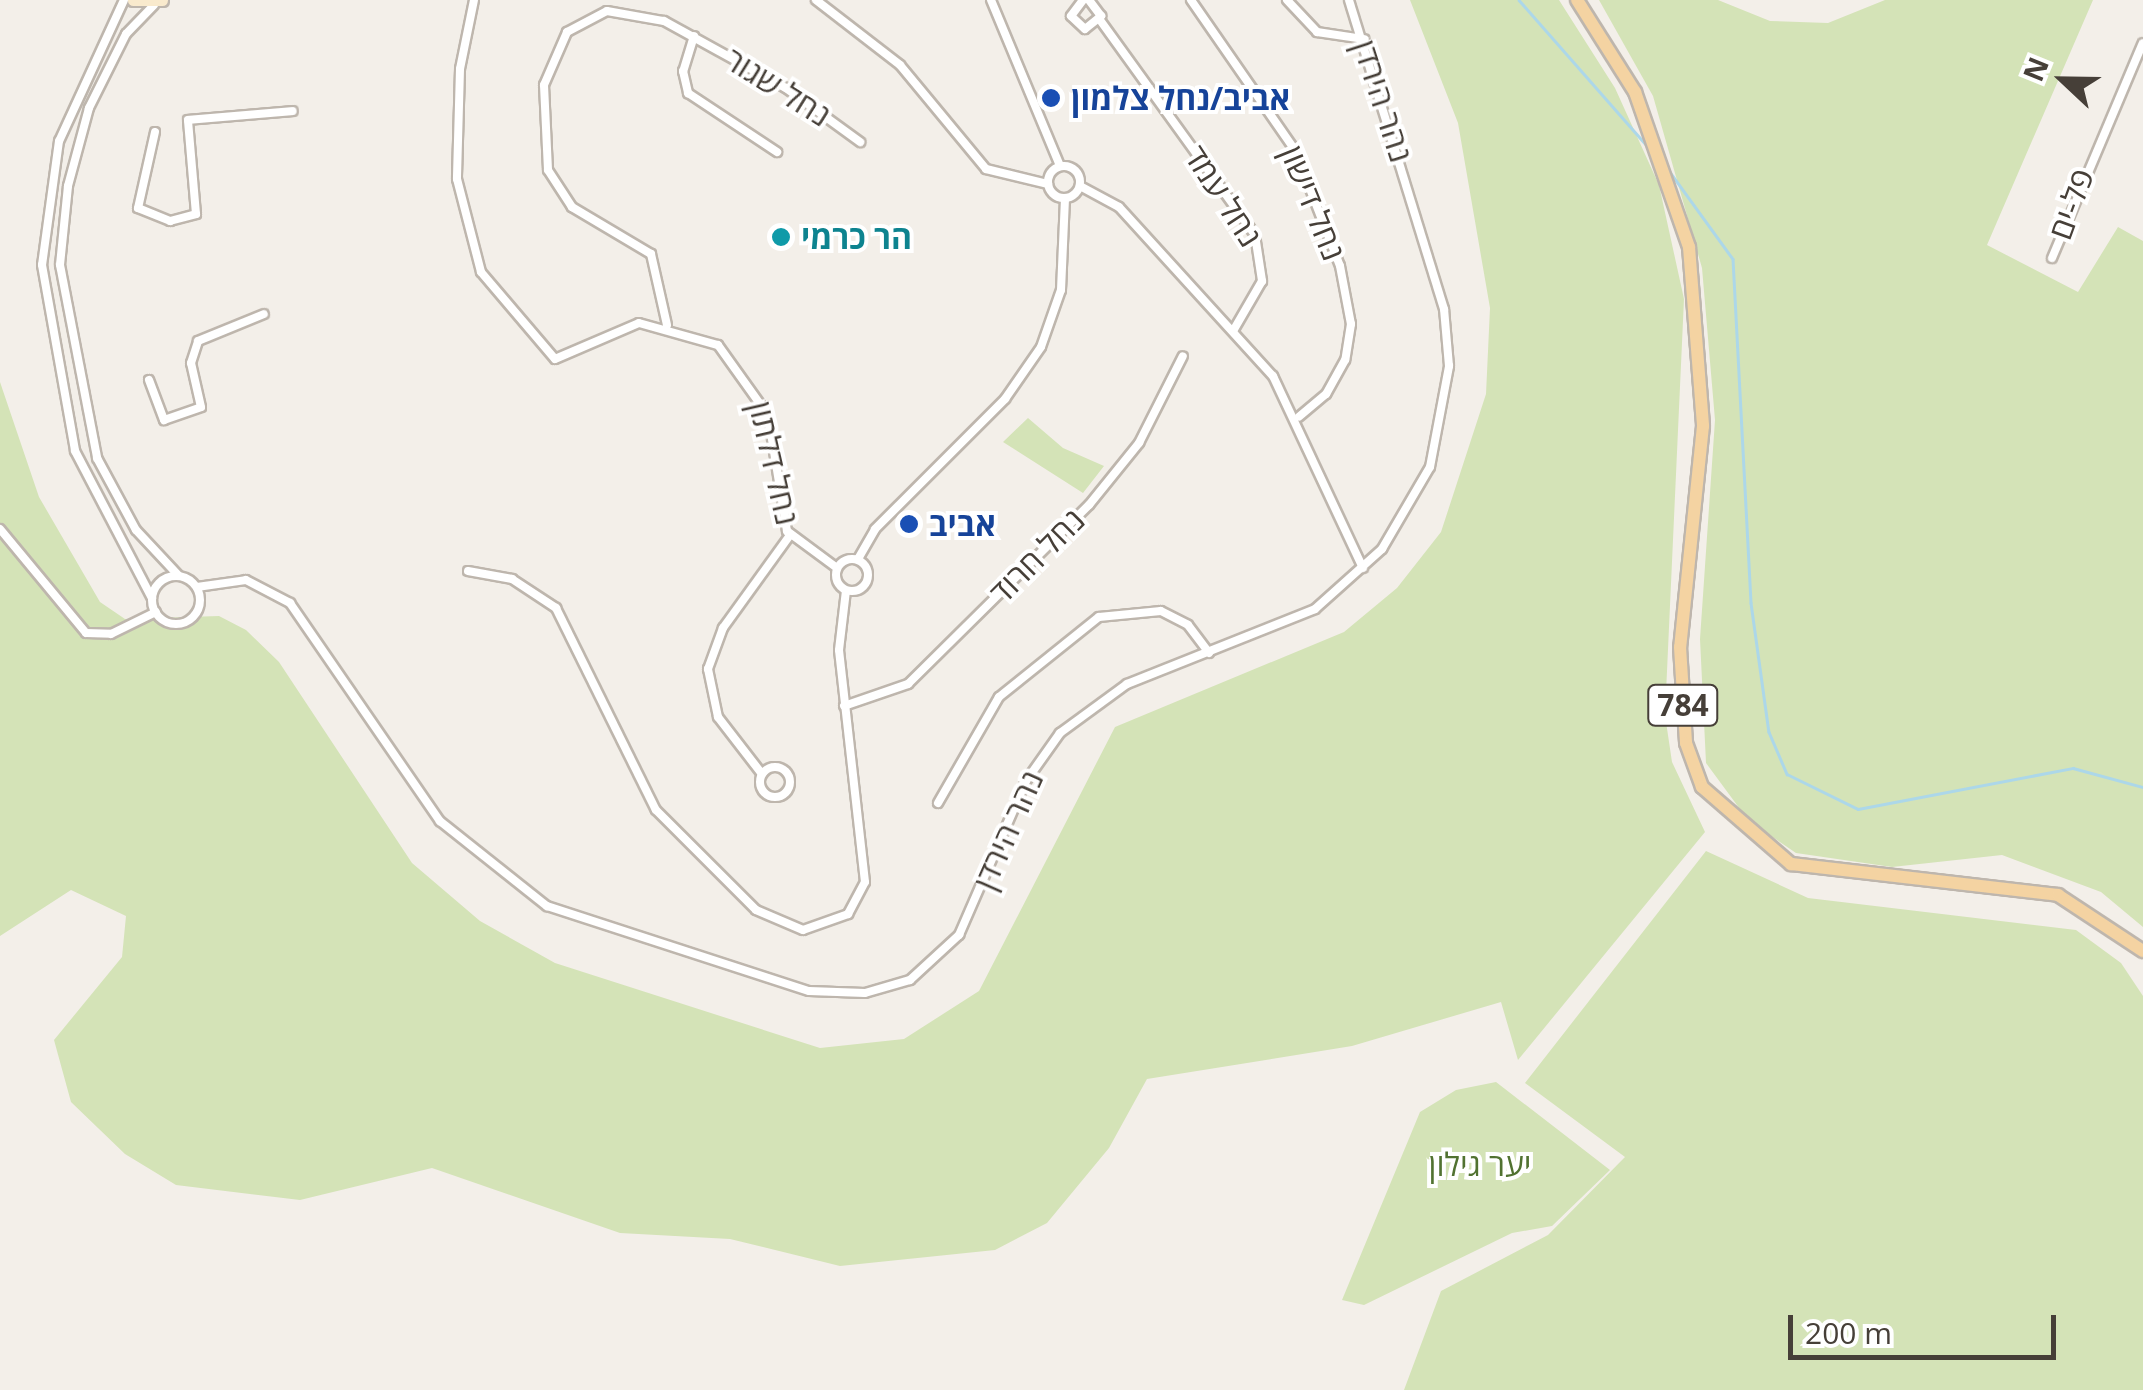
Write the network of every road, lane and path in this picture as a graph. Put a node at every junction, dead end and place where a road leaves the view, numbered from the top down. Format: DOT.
graph roads {
  1 [pos="124,0"];
  2 [pos="134,0"];
  3 [pos="474,0"];
  4 [pos="816,0"];
  5 [pos="991,0"];
  6 [pos="1086,0"];
  7 [pos="1191,0"];
  8 [pos="1287,0"];
  9 [pos="1348,0"];
  10 [pos="1577,0"];
  11 [pos="158,2"];
  12 [pos="1100,20"];
  13 [pos="694,36"];
  14 [pos="1364,39"];
  15 [pos="2143,42"];
  16 [pos="293,111"];
  17 [pos="155,132"];
  18 [pos="860,142"];
  19 [pos="777,152"];
  20 [pos="1060,166"];
  21 [pos="1048,184"];
  22 [pos="1080,186"];
  23 [pos="1066,198"];
  24 [pos="2052,258"];
  25 [pos="264,314"];
  26 [pos="667,324"];
  27 [pos="1234,331"];
  28 [pos="1183,356"];
  29 [pos="150,380"];
  30 [pos="1299,417"];
  31 [pos="0,528"];
  32 [pos="790,536"];
  33 [pos="858,559"];
  34 [pos="837,568"];
  35 [pos="1363,568"];
  36 [pos="468,571"];
  37 [pos="178,576"];
  38 [pos="197,587"];
  39 [pos="846,590"];
  40 [pos="152,598"];
  41 [pos="156,612"];
  42 [pos="1209,653"];
  43 [pos="844,706"];
  44 [pos="762,774"];
  45 [pos="938,803"];
  46 [pos="2143,951"];
  1 -- 40 [label="street"];
  2 -- 11 [label="street"];
  3 -- 26 [label="street, נחל דלתון"];
  4 -- 21 [label="street"];
  5 -- 20 [label="street"];
  6 -- 12 [label="street, נחל עמד"];
  6 -- 12 [label="street"];
  7 -- 30 [label="street, נחל דישון"];
  8 -- 14 [label="street"];
  9 -- 14 [label="street, נהר הירדן"];
  10 -- 46 [label="main road, 784"];
  11 -- 37 [label="street"];
  12 -- 27 [label="street, נחל עמד"];
  13 -- 18 [label="street, נחל שגור"];
  13 -- 19 [label="street, נחל שגור"];
  13 -- 26 [label="street, נחל שגור"];
  14 -- 35 [label="street, נהר הירדן"];
  15 -- 24 [label="street, פל-ים"];
  16 -- 17 [label="street"];
  20 -- 21 [label="street"];
  20 -- 22 [label="street"];
  21 -- 23 [label="street"];
  22 -- 23 [label="street"];
  22 -- 27 [label="street"];
  23 -- 33 [label="street"];
  25 -- 29 [label="street"];
  26 -- 32 [label="street, נחל דלתון"];
  27 -- 30 [label="street"];
  28 -- 43 [label="street, נחל חרוד"];
  30 -- 35 [label="street"];
  31 -- 41 [label="street"];
  32 -- 34 [label="street, נחל דלתון"];
  32 -- 44 [label="street"];
  33 -- 34 [label="street"];
  33 -- 39 [label="street"];
  34 -- 39 [label="street"];
  35 -- 42 [label="street, נהר הירדן"];
  36 -- 43 [label="street"];
  37 -- 38 [label="street"];
  37 -- 40 [label="street"];
  38 -- 41 [label="street"];
  38 -- 42 [label="street, נהר הירדן"];
  39 -- 43 [label="street"];
  40 -- 41 [label="street"];
  42 -- 45 [label="street"];
}
